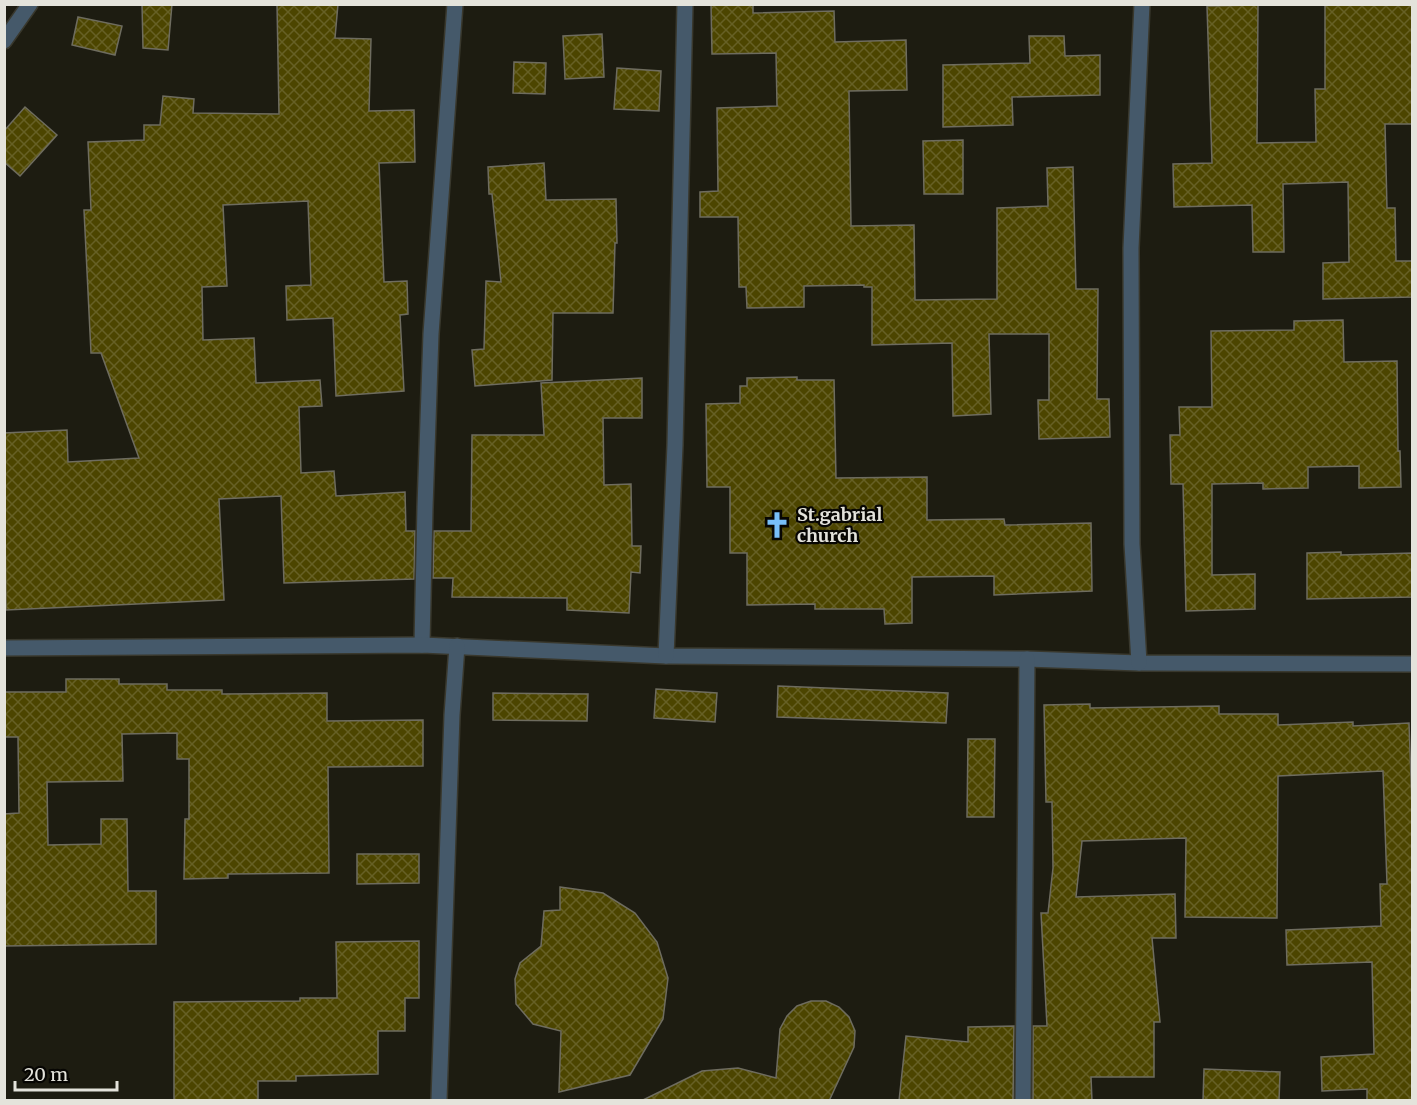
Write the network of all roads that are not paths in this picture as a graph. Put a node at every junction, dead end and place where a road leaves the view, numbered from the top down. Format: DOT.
graph roads {
  1 [pos="30,4"];
  2 [pos="455,4"];
  3 [pos="685,4"];
  4 [pos="1142,4"];
  5 [pos="4,41"];
  6 [pos="423,645"];
  7 [pos="457,646"];
  8 [pos="4,648"];
  9 [pos="666,656"];
  10 [pos="1027,659"];
  11 [pos="1139,663"];
  12 [pos="1413,664"];
  13 [pos="439,1101"];
  14 [pos="1023,1101"];
  1 -- 5 [label="street"];
  2 -- 6 [label="street"];
  3 -- 9 [label="street"];
  4 -- 11 [label="street"];
  6 -- 7 [label="street"];
  6 -- 8 [label="street"];
  7 -- 9 [label="street"];
  7 -- 13 [label="street"];
  9 -- 10 [label="street"];
  10 -- 11 [label="street"];
  10 -- 14 [label="street"];
  11 -- 12 [label="street"];
}
